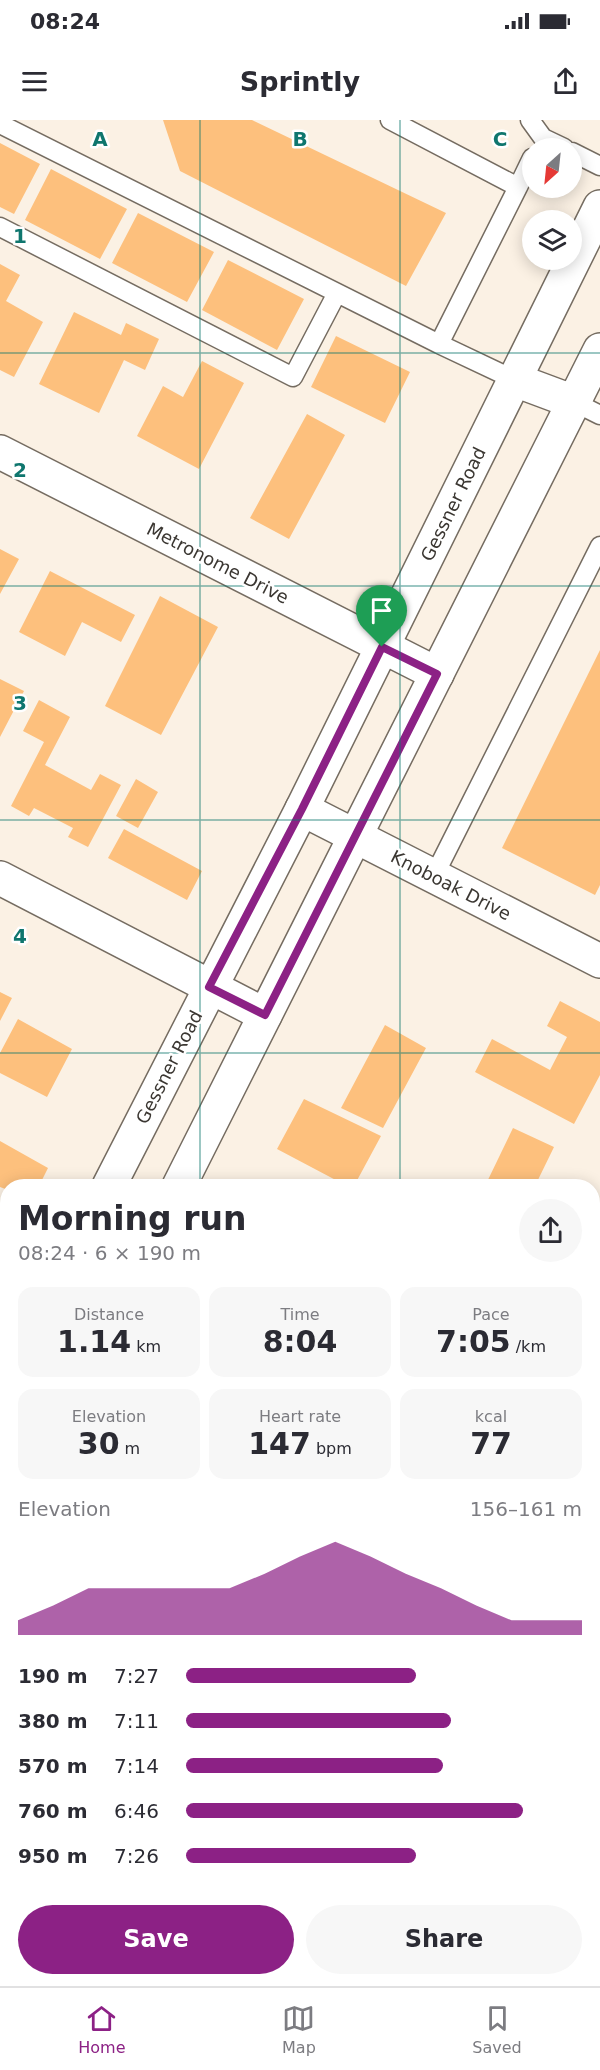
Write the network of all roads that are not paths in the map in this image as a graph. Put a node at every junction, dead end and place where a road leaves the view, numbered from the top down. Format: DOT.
graph roads {
  1 [pos="390,120"];
  2 [pos="530,120"];
  3 [pos="3,123"];
  4 [pos="538,138"];
  5 [pos="582,157"];
  6 [pos="600,166"];
  7 [pos="522,179"];
  8 [pos="518,188"];
  9 [pos="600,207"];
  10 [pos="0,227"];
  11 [pos="337,293"];
  12 [pos="439,344"];
  13 [pos="600,350"];
  14 [pos="515,380"];
  15 [pos="587,408"];
  16 [pos="0,452"];
  17 [pos="600,546"];
  18 [pos="382,647"];
  19 [pos="437,674"];
  20 [pos="302,809"];
  21 [pos="356,836"];
  22 [pos="434,876"];
  23 [pos="0,878"];
  24 [pos="599,959"];
  25 [pos="209,987"];
  26 [pos="265,1015"];
  27 [pos="113,1179"];
  28 [pos="182,1179"];
  1 -- 8 [label="lane"];
  2 -- 4 [label="lane"];
  3 -- 11 [label="lane"];
  5 -- 6 [label="lane"];
  7 -- 8 [label="lane"];
  8 -- 12 [label="lane"];
  9 -- 14 [label="main road, Gessner Road"];
  10 -- 11 [label="lane"];
  11 -- 12 [label="lane"];
  12 -- 14 [label="lane"];
  13 -- 15 [label="main road"];
  14 -- 15 [label="main road"];
  14 -- 18 [label="main road, Gessner Road"];
  15 -- 19 [label="main road"];
  16 -- 18 [label="main road, Metronome Drive"];
  17 -- 22 [label="lane"];
  18 -- 19 [label="main road, Metronome Drive"];
  18 -- 20 [label="main road, Gessner Road"];
  19 -- 21 [label="main road"];
  20 -- 21 [label="main road, Knoboak Drive"];
  20 -- 25 [label="main road, Gessner Road"];
  21 -- 22 [label="main road, Knoboak Drive"];
  21 -- 26 [label="main road"];
  22 -- 24 [label="main road, Knoboak Drive"];
  23 -- 25 [label="main road"];
  25 -- 26 [label="main road"];
  25 -- 27 [label="main road, Gessner Road"];
  26 -- 28 [label="main road"];
}
